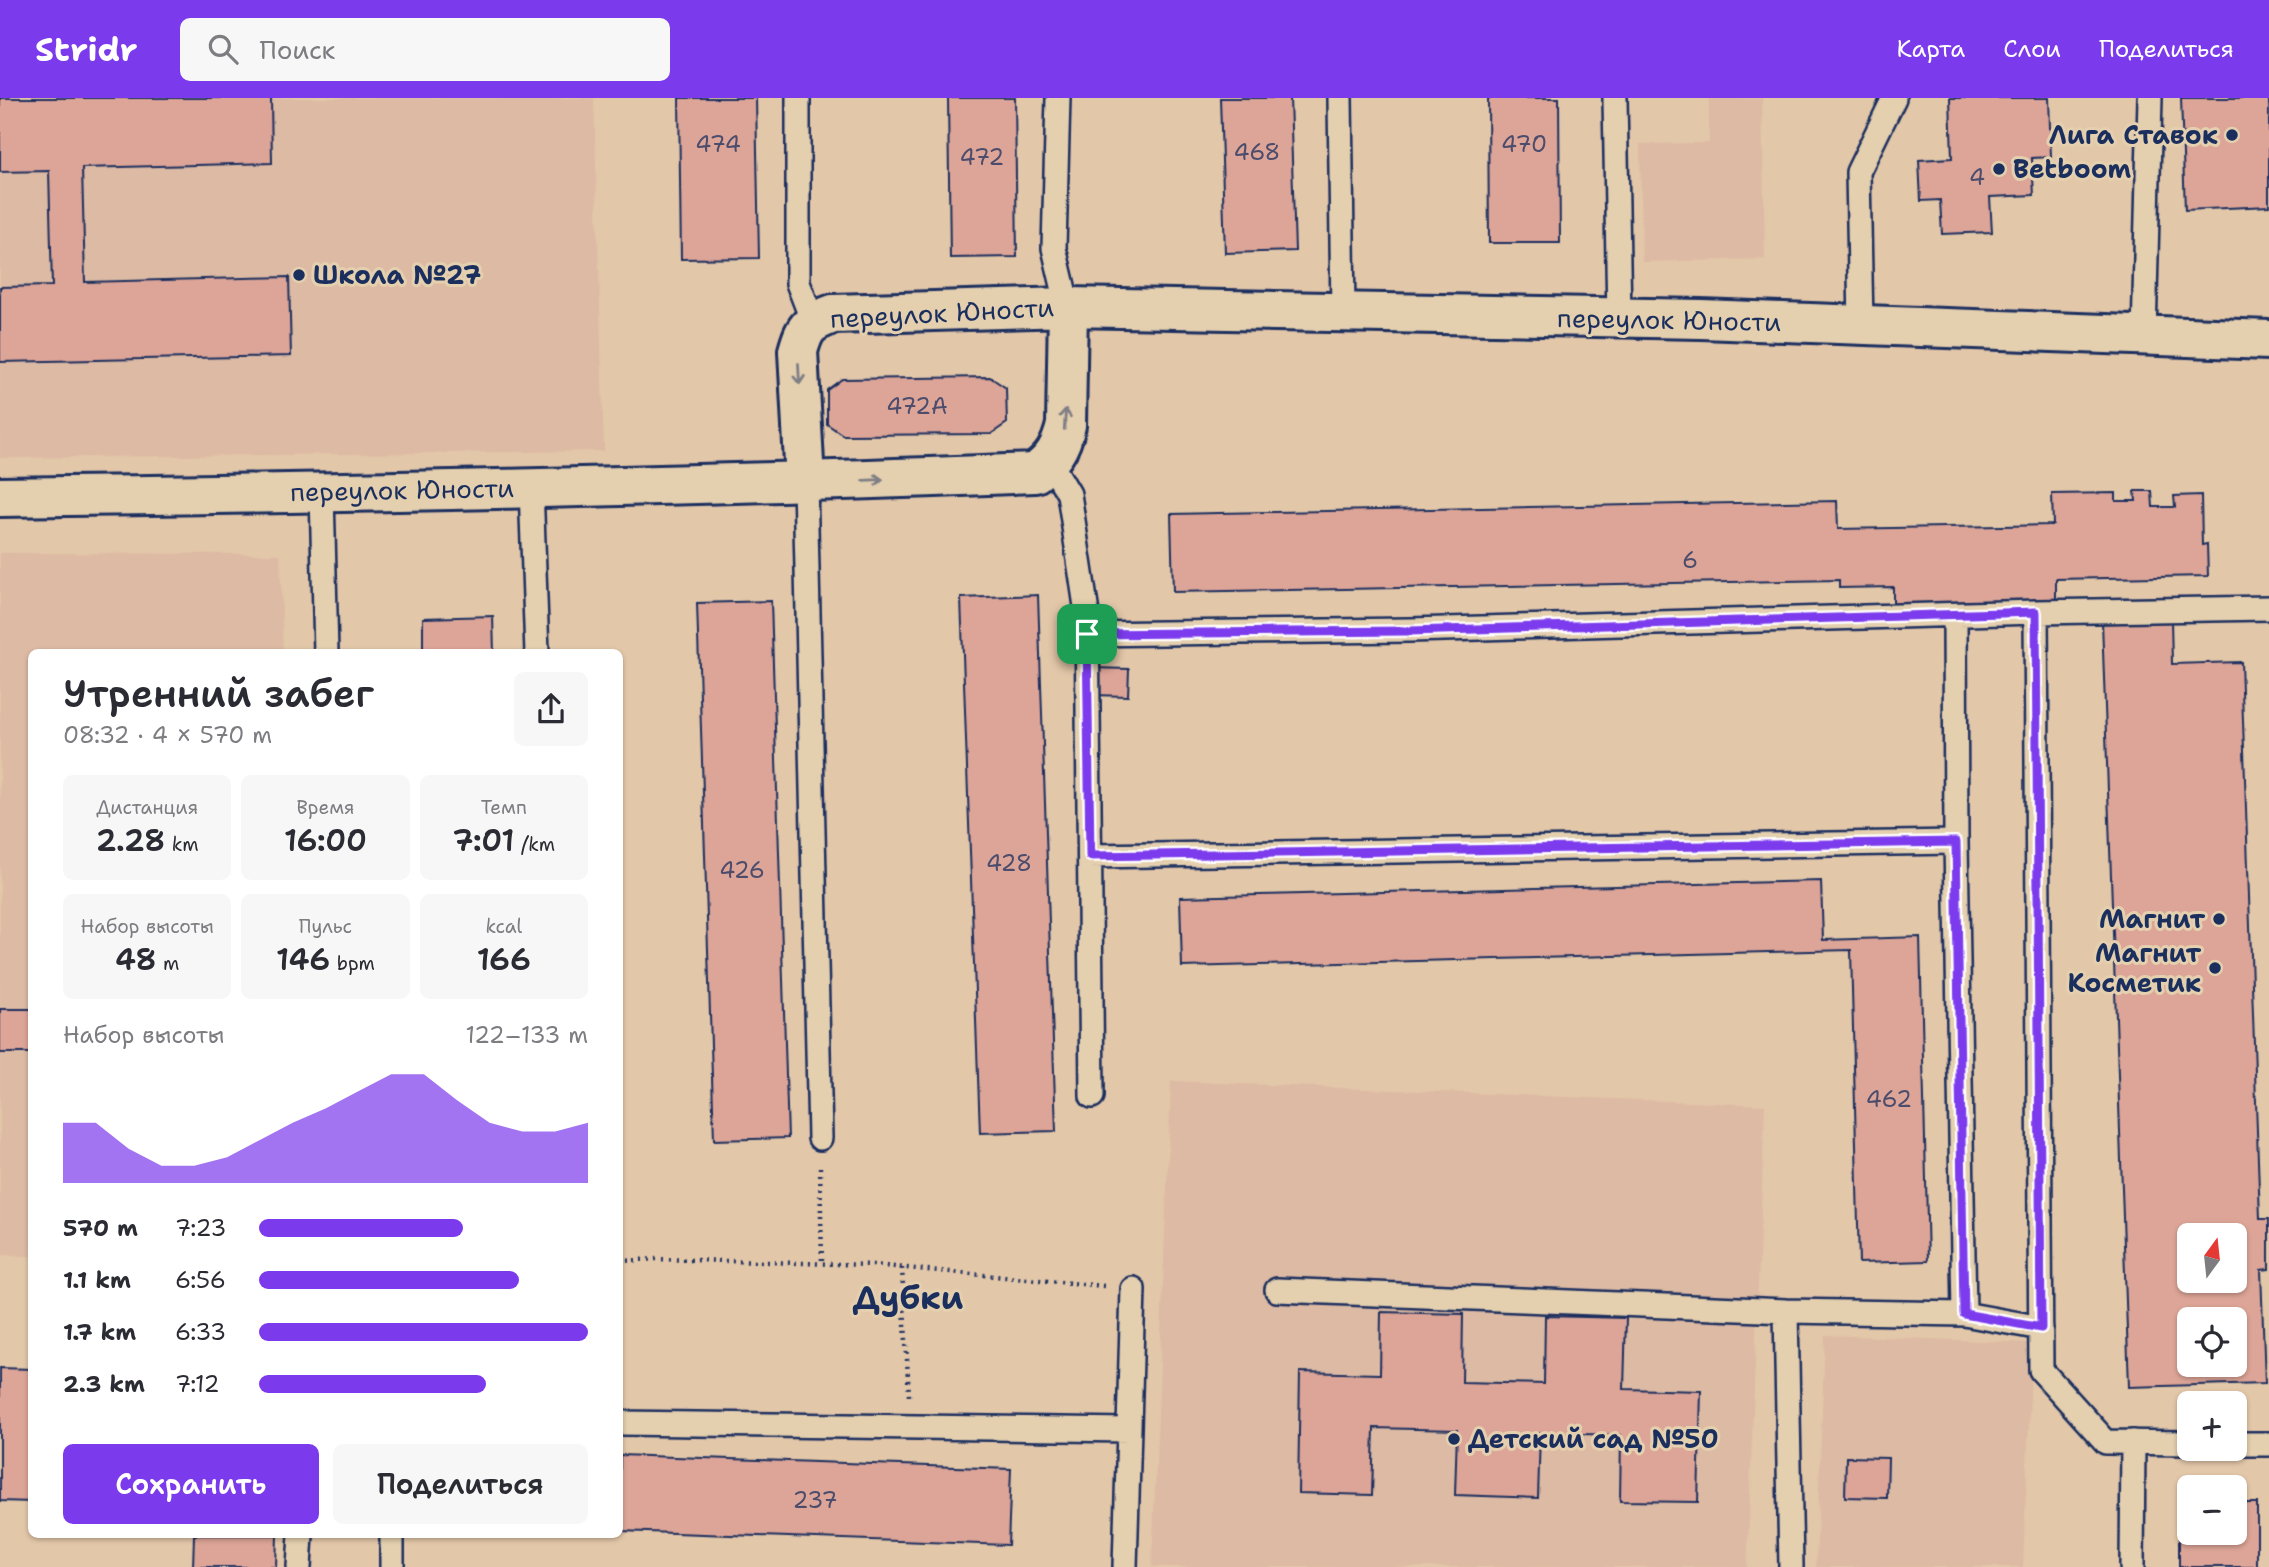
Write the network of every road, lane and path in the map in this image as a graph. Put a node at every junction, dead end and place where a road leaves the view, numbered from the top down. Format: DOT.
graph roads {
  1 [pos="798,98"];
  2 [pos="1058,98"];
  3 [pos="1340,98"];
  4 [pos="1615,98"];
  5 [pos="1894,98"];
  6 [pos="2150,98"];
  7 [pos="1068,307"];
  8 [pos="1343,312"];
  9 [pos="1619,318"];
  10 [pos="813,321"];
  11 [pos="1861,325"];
  12 [pos="2144,336"];
  13 [pos="2269,340"];
  14 [pos="1050,462"];
  15 [pos="805,482"];
  16 [pos="531,487"];
  17 [pos="322,493"];
  18 [pos="0,497"];
  19 [pos="2269,608"];
  20 [pos="2036,612"];
  21 [pos="1955,615"];
  22 [pos="1087,634"];
  23 [pos="326,649"];
  24 [pos="537,649"];
  25 [pos="1956,842"];
  26 [pos="1090,856"];
  27 [pos="1092,1096"];
  28 [pos="820,1138"];
  29 [pos="623,1261"];
  30 [pos="822,1264"];
  31 [pos="902,1268"];
  32 [pos="1133,1289"];
  33 [pos="1277,1290"];
  34 [pos="1786,1311"];
  35 [pos="1964,1314"];
  36 [pos="2041,1328"];
  37 [pos="623,1423"];
  38 [pos="911,1427"];
  39 [pos="1129,1430"];
  40 [pos="2133,1442"];
  41 [pos="2177,1443"];
  42 [pos="2247,1444"];
  43 [pos="2269,1444"];
  44 [pos="300,1538"];
  45 [pos="392,1538"];
  46 [pos="299,1567"];
  47 [pos="392,1567"];
  48 [pos="1125,1567"];
  49 [pos="1791,1567"];
  50 [pos="2132,1567"];
  1 -- 10 [label="lane"];
  2 -- 7 [label="lane"];
  3 -- 8 [label="lane"];
  4 -- 9 [label="lane"];
  5 -- 11 [label="lane"];
  6 -- 12 [label="lane"];
  7 -- 8 [label="street, переулок Юности"];
  7 -- 10 [label="street, переулок Юности"];
  14 -- 7 [label="street, переулок Юности, one-way"];
  8 -- 9 [label="street, переулок Юности"];
  9 -- 11 [label="street, переулок Юности"];
  10 -- 15 [label="street, переулок Юности, one-way"];
  11 -- 12 [label="street, переулок Юности"];
  12 -- 13 [label="street, переулок Юности"];
  15 -- 14 [label="street, переулок Юности, one-way"];
  14 -- 22 [label="lane"];
  15 -- 16 [label="street, переулок Юности"];
  15 -- 28 [label="lane"];
  16 -- 17 [label="street, переулок Юности"];
  16 -- 24 [label="lane"];
  17 -- 18 [label="street, переулок Юности"];
  17 -- 23 [label="lane"];
  19 -- 20 [label="lane"];
  20 -- 21 [label="lane"];
  20 -- 36 [label="lane"];
  21 -- 22 [label="lane"];
  21 -- 25 [label="lane"];
  22 -- 26 [label="lane"];
  25 -- 26 [label="lane"];
  25 -- 35 [label="lane"];
  26 -- 27 [label="lane"];
  28 -- 30 [label="path"];
  29 -- 30 [label="path"];
  30 -- 31 [label="path"];
  31 -- 32 [label="path"];
  31 -- 38 [label="path"];
  32 -- 39 [label="lane"];
  33 -- 34 [label="lane"];
  34 -- 35 [label="lane"];
  34 -- 49 [label="lane"];
  35 -- 36 [label="lane"];
  36 -- 40 [label="lane"];
  37 -- 38 [label="lane"];
  38 -- 39 [label="lane"];
  39 -- 48 [label="lane"];
  40 -- 41 [label="lane"];
  40 -- 50 [label="lane"];
  42 -- 43 [label="lane"];
  44 -- 46 [label="lane"];
  45 -- 47 [label="lane"];
}
